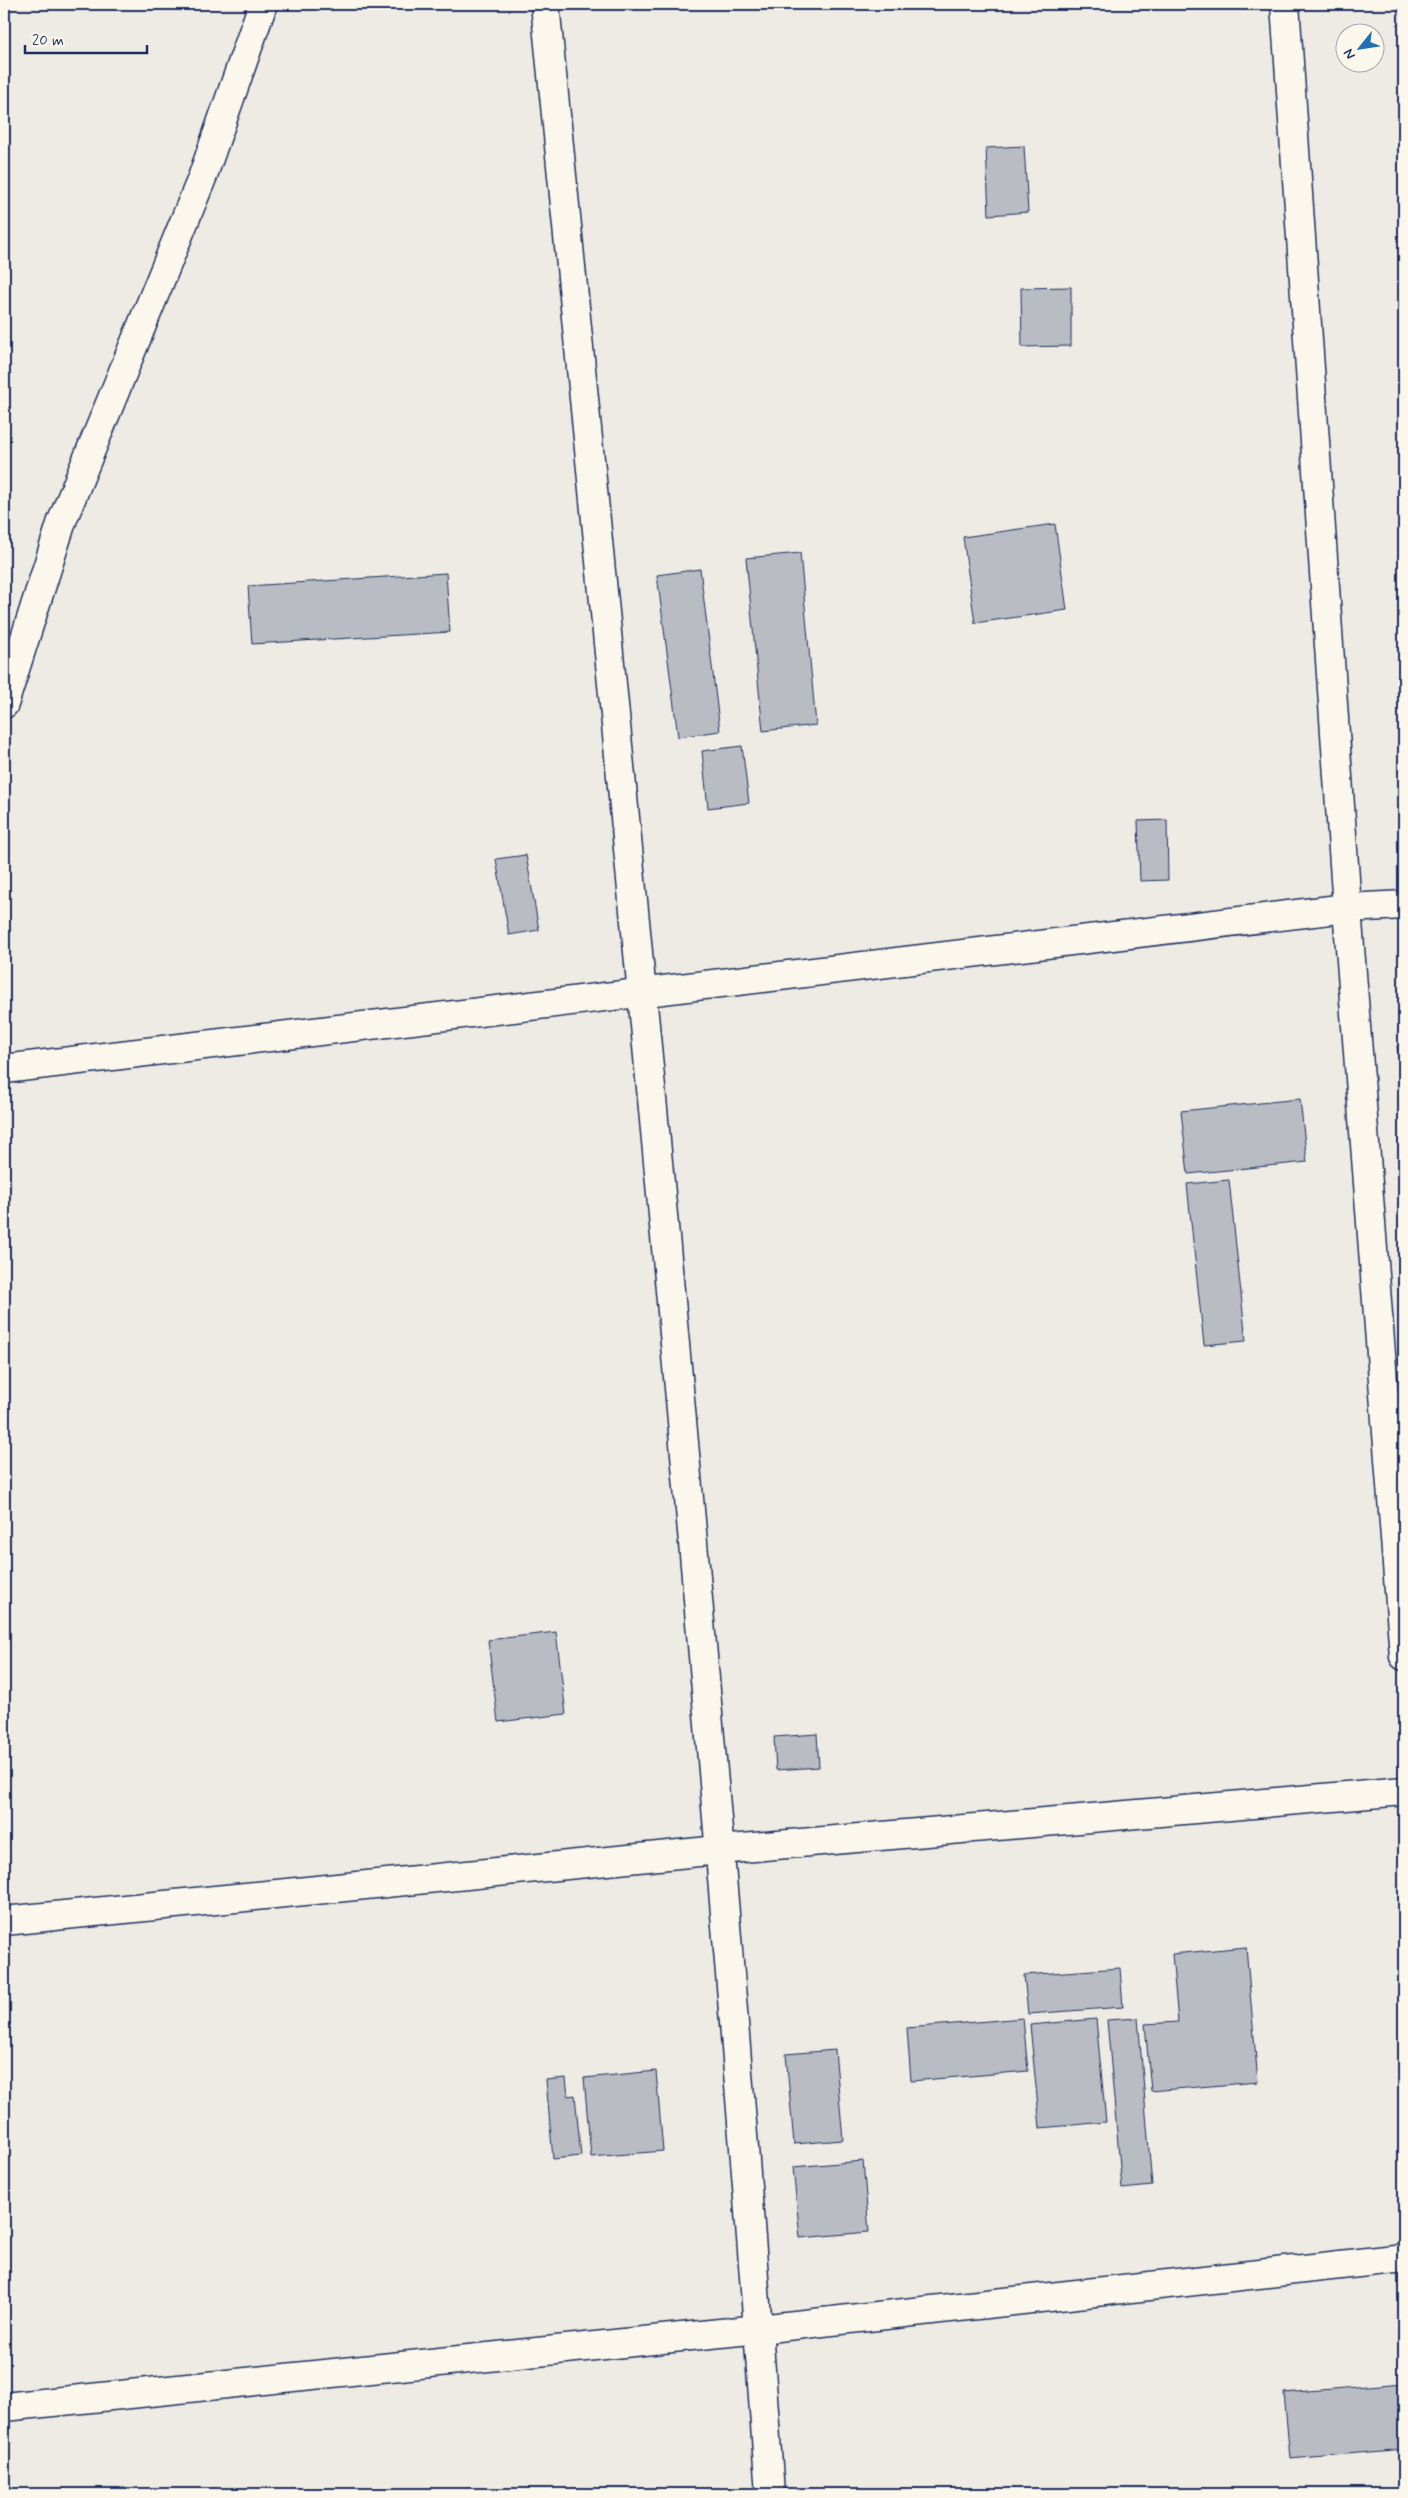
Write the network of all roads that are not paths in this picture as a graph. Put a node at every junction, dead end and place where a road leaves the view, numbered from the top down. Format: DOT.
graph roads {
  1 [pos="263,4"];
  2 [pos="545,4"];
  3 [pos="1285,4"];
  4 [pos="4,704"];
  5 [pos="1404,904"];
  6 [pos="1347,908"];
  7 [pos="643,991"];
  8 [pos="4,1069"];
  9 [pos="1404,1656"];
  10 [pos="1404,1791"];
  11 [pos="719,1850"];
  12 [pos="4,1921"];
  13 [pos="1404,2258"];
  14 [pos="759,2329"];
  15 [pos="4,2406"];
  16 [pos="770,2494"];
  1 -- 4 [label="street"];
  2 -- 7 [label="street"];
  3 -- 6 [label="street"];
  5 -- 6 [label="street"];
  6 -- 7 [label="street"];
  6 -- 9 [label="street"];
  7 -- 8 [label="street"];
  7 -- 11 [label="street"];
  10 -- 11 [label="street"];
  11 -- 12 [label="street"];
  11 -- 14 [label="street"];
  13 -- 14 [label="street"];
  14 -- 15 [label="street"];
  14 -- 16 [label="street"];
}
